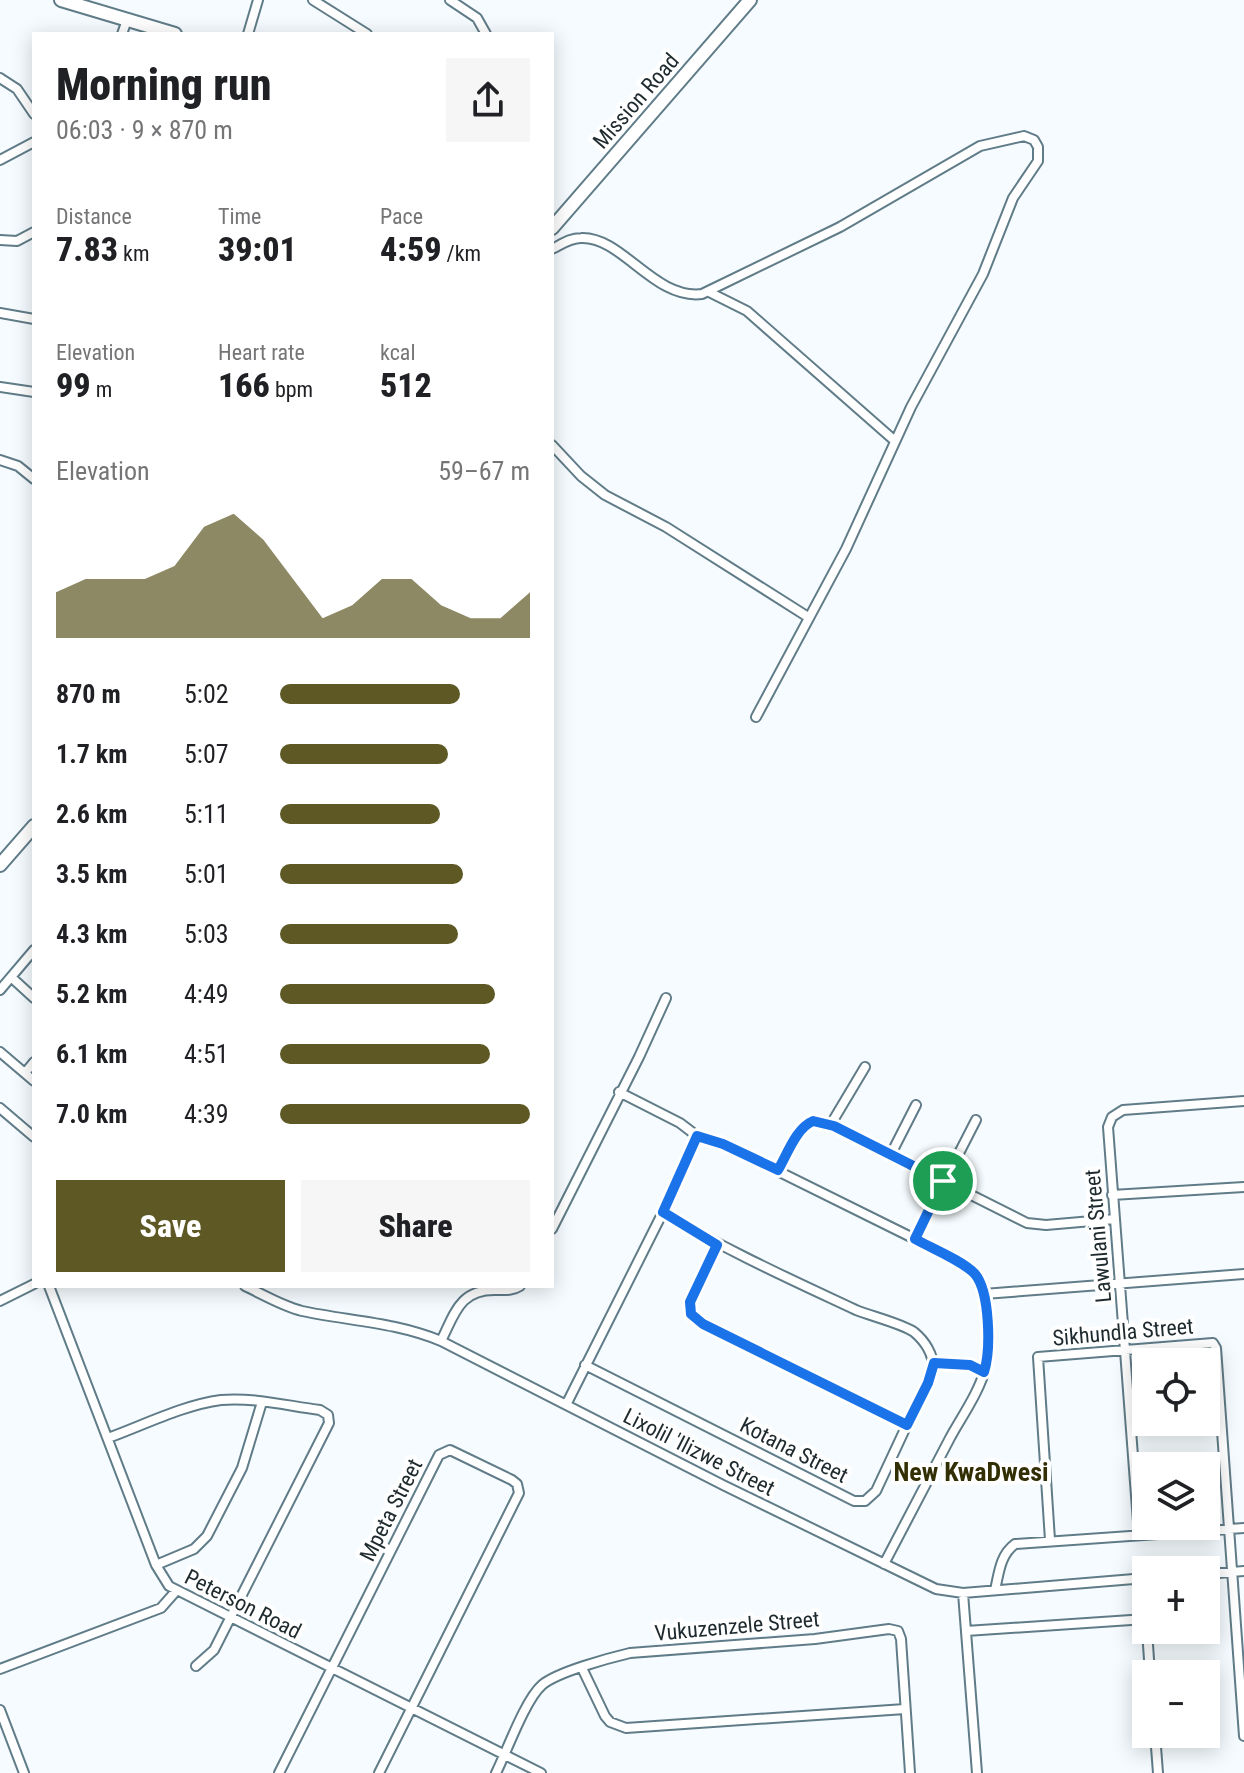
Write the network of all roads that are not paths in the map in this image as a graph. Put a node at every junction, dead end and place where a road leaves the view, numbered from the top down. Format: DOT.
graph roads {
  1 [pos="61,0"];
  2 [pos="258,0"];
  3 [pos="313,0"];
  4 [pos="450,0"];
  5 [pos="750,0"];
  6 [pos="127,20"];
  7 [pos="123,32"];
  8 [pos="168,32"];
  9 [pos="249,32"];
  10 [pos="364,32"];
  11 [pos="485,32"];
  12 [pos="0,78"];
  13 [pos="32,111"];
  14 [pos="32,143"];
  15 [pos="0,160"];
  16 [pos="554,226"];
  17 [pos="32,233"];
  18 [pos="0,240"];
  19 [pos="554,248"];
  20 [pos="709,292"];
  21 [pos="0,313"];
  22 [pos="32,319"];
  23 [pos="0,387"];
  24 [pos="32,392"];
  25 [pos="895,441"];
  26 [pos="554,447"];
  27 [pos="0,460"];
  28 [pos="32,477"];
  29 [pos="808,617"];
  30 [pos="756,717"];
  31 [pos="32,828"];
  32 [pos="0,865"];
  33 [pos="32,952"];
  34 [pos="11,977"];
  35 [pos="0,990"];
  36 [pos="32,996"];
  37 [pos="666,998"];
  38 [pos="0,1052"];
  39 [pos="32,1064"];
  40 [pos="865,1067"];
  41 [pos="25,1073"];
  42 [pos="32,1079"];
  43 [pos="619,1092"];
  44 [pos="1244,1101"];
  45 [pos="916,1105"];
  46 [pos="0,1108"];
  47 [pos="976,1120"];
  48 [pos="831,1124"];
  49 [pos="32,1135"];
  50 [pos="697,1136"];
  51 [pos="891,1154"];
  52 [pos="778,1170"];
  53 [pos="943,1181"];
  54 [pos="1244,1187"];
  55 [pos="1112,1195"];
  56 [pos="663,1212"];
  57 [pos="1115,1219"];
  58 [pos="554,1225"];
  59 [pos="915,1239"];
  60 [pos="717,1245"];
  61 [pos="1244,1274"];
  62 [pos="1121,1284"];
  63 [pos="32,1285"];
  64 [pos="50,1288"];
  65 [pos="249,1288"];
  66 [pos="516,1288"];
  67 [pos="984,1294"];
  68 [pos="0,1301"];
  69 [pos="441,1341"];
  70 [pos="1126,1351"];
  71 [pos="934,1363"];
  72 [pos="585,1365"];
  73 [pos="984,1372"];
  74 [pos="262,1402"];
  75 [pos="566,1405"];
  76 [pos="907,1425"];
  77 [pos="108,1438"];
  78 [pos="1133,1452"];
  79 [pos="1244,1528"];
  80 [pos="1228,1529"];
  81 [pos="1220,1530"];
  82 [pos="1132,1535"];
  83 [pos="1050,1540"];
  84 [pos="884,1564"];
  85 [pos="156,1565"];
  86 [pos="1244,1571"];
  87 [pos="1230,1572"];
  88 [pos="1220,1573"];
  89 [pos="1132,1579"];
  90 [pos="995,1590"];
  91 [pos="176,1591"];
  92 [pos="963,1593"];
  93 [pos="231,1618"];
  94 [pos="1132,1620"];
  95 [pos="966,1631"];
  96 [pos="196,1666"];
  97 [pos="582,1668"];
  98 [pos="0,1669"];
  99 [pos="331,1669"];
  100 [pos="411,1709"];
  101 [pos="905,1709"];
  102 [pos="0,1710"];
  103 [pos="1244,1736"];
  104 [pos="1156,1748"];
  105 [pos="505,1756"];
  106 [pos="24,1773"];
  107 [pos="279,1773"];
  108 [pos="379,1773"];
  109 [pos="496,1773"];
  110 [pos="541,1773"];
  111 [pos="910,1773"];
  112 [pos="977,1773"];
  113 [pos="1158,1773"];
  1 -- 6 [label="street"];
  2 -- 9 [label="street"];
  3 -- 10 [label="street"];
  4 -- 11 [label="street"];
  5 -- 16 [label="street, Mission Road"];
  6 -- 7 [label="street"];
  6 -- 8 [label="street"];
  12 -- 13 [label="street"];
  14 -- 15 [label="street"];
  17 -- 18 [label="street"];
  19 -- 20 [label="street"];
  20 -- 25 [label="street"];
  20 -- 25 [label="street"];
  21 -- 22 [label="street"];
  23 -- 24 [label="street"];
  25 -- 29 [label="street"];
  26 -- 29 [label="street"];
  27 -- 28 [label="street"];
  29 -- 30 [label="street"];
  31 -- 32 [label="street"];
  33 -- 34 [label="street"];
  34 -- 35 [label="street"];
  34 -- 36 [label="street"];
  37 -- 43 [label="street"];
  38 -- 41 [label="street"];
  39 -- 41 [label="street"];
  40 -- 48 [label="street"];
  41 -- 42 [label="street"];
  43 -- 50 [label="street"];
  43 -- 58 [label="street"];
  44 -- 55 [label="street, Lawulani Street"];
  45 -- 51 [label="street"];
  46 -- 49 [label="street"];
  47 -- 53 [label="street"];
  48 -- 51 [label="street"];
  48 -- 52 [label="street"];
  50 -- 52 [label="street"];
  50 -- 56 [label="street"];
  51 -- 53 [label="street"];
  52 -- 59 [label="street"];
  53 -- 57 [label="street"];
  53 -- 59 [label="street"];
  54 -- 55 [label="street"];
  55 -- 57 [label="street, Lawulani Street"];
  56 -- 60 [label="street"];
  56 -- 72 [label="street"];
  57 -- 62 [label="street, Lawulani Street"];
  59 -- 67 [label="street"];
  60 -- 71 [label="street"];
  60 -- 76 [label="street"];
  61 -- 62 [label="street"];
  62 -- 67 [label="street"];
  62 -- 70 [label="street, Lawulani Street"];
  63 -- 68 [label="street"];
  64 -- 77 [label="street, Peterson Road"];
  65 -- 69 [label="street, Lixolil 'Ilizwe Street"];
  66 -- 69 [label="street"];
  67 -- 73 [label="street"];
  69 -- 75 [label="street, Lixolil 'Ilizwe Street"];
  70 -- 78 [label="street, Lawulani Street"];
  70 -- 80 [label="street, Sikhundla Street"];
  70 -- 83 [label="street, Sikhundla Street"];
  71 -- 73 [label="street"];
  71 -- 76 [label="street, Kotana Street"];
  72 -- 75 [label="street"];
  72 -- 76 [label="street, Kotana Street"];
  73 -- 84 [label="street"];
  74 -- 77 [label="street"];
  74 -- 85 [label="street"];
  74 -- 93 [label="street"];
  75 -- 84 [label="street, Lixolil 'Ilizwe Street"];
  77 -- 85 [label="street, Peterson Road"];
  79 -- 80 [label="street"];
  80 -- 81 [label="street"];
  80 -- 87 [label="street, Sikhundla Street"];
  82 -- 83 [label="street"];
  83 -- 90 [label="street"];
  84 -- 92 [label="street, Lixolil 'Ilizwe Street"];
  85 -- 91 [label="street, Peterson Road"];
  86 -- 87 [label="street"];
  87 -- 88 [label="street"];
  87 -- 103 [label="street, Sikhundla Street"];
  89 -- 90 [label="street, Lixolil 'Ilizwe Street"];
  90 -- 92 [label="street, Lixolil 'Ilizwe Street"];
  91 -- 93 [label="street, Peterson Road"];
  91 -- 98 [label="street"];
  92 -- 95 [label="street"];
  93 -- 96 [label="street"];
  93 -- 99 [label="street, Peterson Road"];
  94 -- 95 [label="street"];
  95 -- 112 [label="street"];
  97 -- 101 [label="street"];
  97 -- 101 [label="street, Vukuzenzele Street"];
  97 -- 105 [label="street, Vukuzenzele Street"];
  99 -- 100 [label="street, Peterson Road"];
  99 -- 100 [label="street, Mpeta Street"];
  99 -- 107 [label="street"];
  100 -- 105 [label="street, Peterson Road"];
  100 -- 108 [label="street"];
  101 -- 111 [label="street, Vukuzenzele Street"];
  102 -- 106 [label="street"];
  104 -- 113 [label="street"];
  105 -- 109 [label="street, Vukuzenzele Street"];
  105 -- 110 [label="street, Peterson Road"];
}
